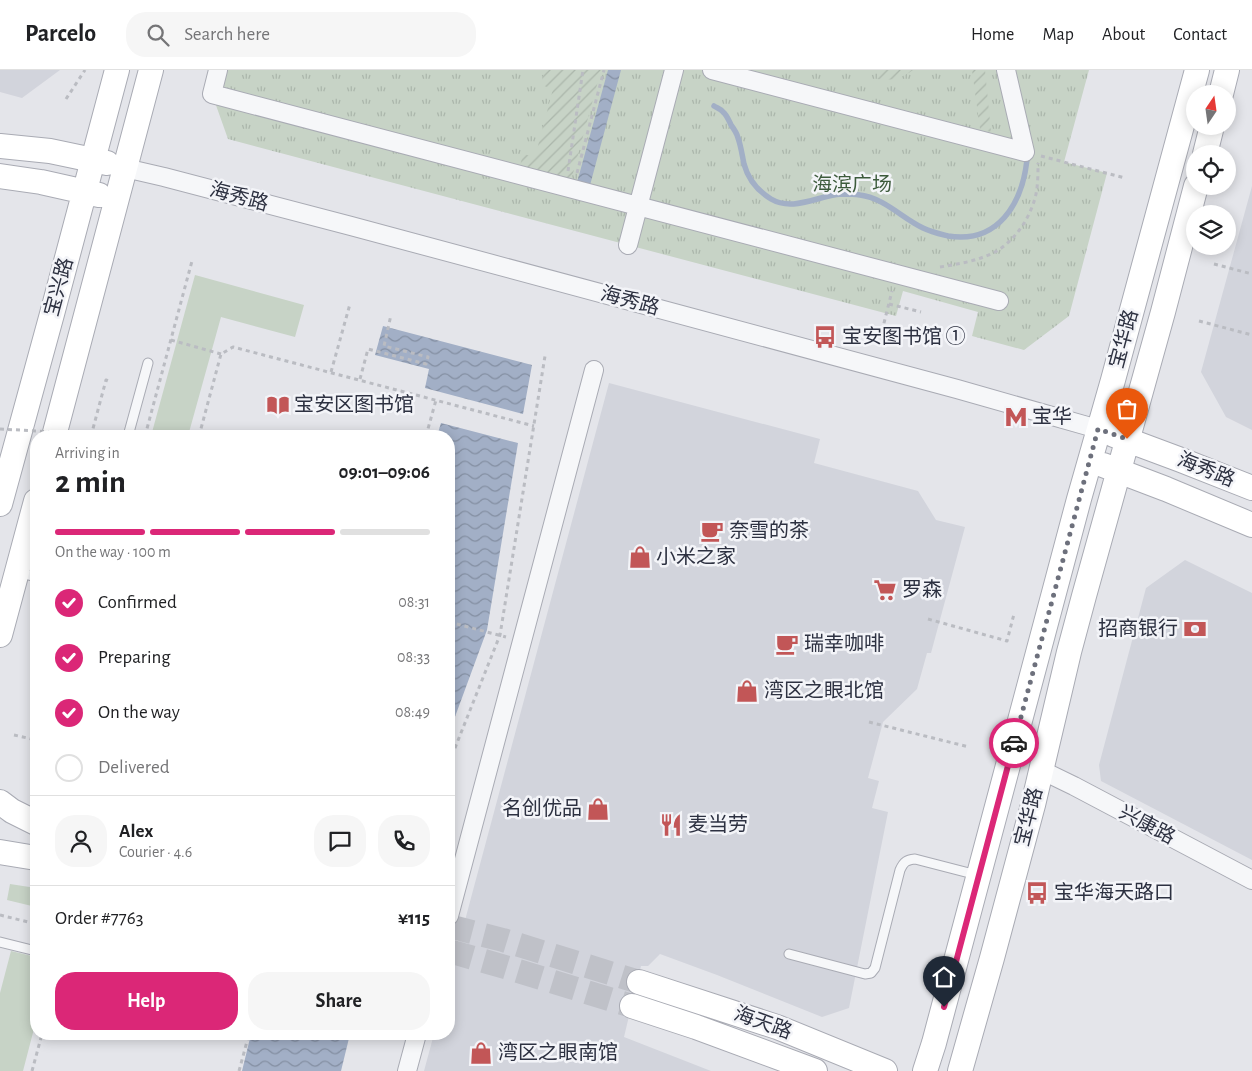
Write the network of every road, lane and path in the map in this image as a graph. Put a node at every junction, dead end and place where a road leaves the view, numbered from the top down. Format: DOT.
graph roads {
  1 [pos="84,70"];
  2 [pos="117,70"];
  3 [pos="151,70"];
  4 [pos="218,70"];
  5 [pos="583,70"];
  6 [pos="604,70"];
  7 [pos="674,70"];
  8 [pos="712,70"];
  9 [pos="1006,70"];
  10 [pos="1197,70"];
  11 [pos="1227,70"];
  12 [pos="1223,85"];
  13 [pos="66,99"];
  14 [pos="0,146"];
  15 [pos="93,160"];
  16 [pos="125,168"];
  17 [pos="0,176"];
  18 [pos="1125,178"];
  19 [pos="569,188"];
  20 [pos="84,191"];
  21 [pos="1194,195"];
  22 [pos="116,199"];
  23 [pos="638,206"];
  24 [pos="628,245"];
  25 [pos="192,261"];
  26 [pos="1145,264"];
  27 [pos="1214,264"];
  28 [pos="935,268"];
  29 [pos="1173,272"];
  30 [pos="896,274"];
  31 [pos="1252,274"];
  32 [pos="1000,300"];
  33 [pos="350,304"];
  34 [pos="889,304"];
  35 [pos="921,312"];
  36 [pos="391,315"];
  37 [pos="1198,321"];
  38 [pos="882,330"];
  39 [pos="1252,336"];
  40 [pos="171,340"];
  41 [pos="221,354"];
  42 [pos="546,356"];
  43 [pos="148,363"];
  44 [pos="594,370"];
  45 [pos="331,372"];
  46 [pos="360,380"];
  47 [pos="111,382"];
  48 [pos="436,400"];
  49 [pos="534,426"];
  50 [pos="0,429"];
  51 [pos="1098,429"];
  52 [pos="56,430"];
  53 [pos="92,430"];
  54 [pos="130,430"];
  55 [pos="146,430"];
  56 [pos="201,430"];
  57 [pos="428,430"];
  58 [pos="30,431"];
  59 [pos="1127,439"];
  60 [pos="1090,460"];
  61 [pos="1118,470"];
  62 [pos="1252,488"];
  63 [pos="0,504"];
  64 [pos="1252,525"];
  65 [pos="30,550"];
  66 [pos="27,574"];
  67 [pos="1014,614"];
  68 [pos="928,619"];
  69 [pos="455,624"];
  70 [pos="489,632"];
  71 [pos="0,635"];
  72 [pos="869,722"];
  73 [pos="14,735"];
  74 [pos="30,739"];
  75 [pos="969,747"];
  76 [pos="455,749"];
  77 [pos="1041,770"];
  78 [pos="0,802"];
  79 [pos="30,820"];
  80 [pos="0,824"];
  81 [pos="30,828"];
  82 [pos="0,852"];
  83 [pos="30,858"];
  84 [pos="30,860"];
  85 [pos="0,865"];
  86 [pos="979,876"];
  87 [pos="1252,880"];
  88 [pos="455,893"];
  89 [pos="0,914"];
  90 [pos="30,922"];
  91 [pos="0,942"];
  92 [pos="30,950"];
  93 [pos="788,954"];
  94 [pos="639,982"];
  95 [pos="632,1006"];
  96 [pos="40,1040"];
  97 [pos="247,1040"];
  98 [pos="415,1040"];
  99 [pos="32,1071"];
  100 [pos="239,1071"];
  101 [pos="407,1071"];
  102 [pos="815,1071"];
  103 [pos="884,1071"];
  104 [pos="925,1071"];
  105 [pos="960,1071"];
  1 -- 13 [label="path"];
  2 -- 15 [label="main road, 宝兴路"];
  3 -- 16 [label="main road, 宝兴路"];
  4 -- 19 [label="street"];
  5 -- 19 [label="path"];
  6 -- 19 [label="path"];
  7 -- 23 [label="street"];
  8 -- 9 [label="street"];
  10 -- 26 [label="main road, 宝华路"];
  11 -- 12 [label="main road"];
  14 -- 15 [label="main road, 海秀路"];
  15 -- 16 [label="main road, 海秀路"];
  15 -- 20 [label="main road, 宝兴路"];
  16 -- 22 [label="main road, 宝兴路"];
  16 -- 51 [label="street, 海秀路"];
  17 -- 20 [label="main road"];
  18 -- 28 [label="path"];
  19 -- 23 [label="street"];
  20 -- 22 [label="main road"];
  20 -- 63 [label="main road, 宝兴路"];
  21 -- 29 [label="main road, 宝华路"];
  22 -- 52 [label="main road, 宝兴路"];
  23 -- 24 [label="street"];
  23 -- 30 [label="street"];
  25 -- 40 [label="path"];
  26 -- 29 [label="main road"];
  26 -- 51 [label="main road, 宝华路"];
  27 -- 31 [label="path"];
  29 -- 59 [label="main road, 宝华路"];
  30 -- 32 [label="street"];
  30 -- 34 [label="path"];
  33 -- 45 [label="path"];
  34 -- 35 [label="path"];
  34 -- 38 [label="path"];
  36 -- 46 [label="path"];
  37 -- 39 [label="path"];
  40 -- 41 [label="path"];
  40 -- 55 [label="path"];
  41 -- 45 [label="path"];
  41 -- 56 [label="path"];
  42 -- 49 [label="path"];
  43 -- 54 [label="lane"];
  44 -- 88 [label="street"];
  45 -- 46 [label="path"];
  46 -- 48 [label="path"];
  47 -- 53 [label="path"];
  48 -- 49 [label="path"];
  48 -- 57 [label="path"];
  49 -- 76 [label="path"];
  50 -- 58 [label="path, bridge"];
  51 -- 59 [label="main road, 海秀路"];
  51 -- 60 [label="main road, 宝华路"];
  59 -- 61 [label="main road, 宝华路"];
  59 -- 62 [label="main road, 海秀路"];
  60 -- 61 [label="main road, 海秀路"];
  60 -- 86 [label="main road, 宝华路"];
  61 -- 64 [label="main road, 海秀路"];
  61 -- 77 [label="main road, 宝华路"];
  65 -- 66 [label="main road"];
  66 -- 71 [label="main road"];
  67 -- 68 [label="path"];
  69 -- 70 [label="path"];
  72 -- 75 [label="path"];
  73 -- 74 [label="path"];
  77 -- 87 [label="street, 兴康路"];
  77 -- 105 [label="main road, 宝华路"];
  78 -- 79 [label="main road"];
  80 -- 81 [label="main road"];
  82 -- 83 [label="main road"];
  84 -- 85 [label="main road"];
  86 -- 93 [label="lane"];
  86 -- 104 [label="main road, 宝华路"];
  89 -- 90 [label="path"];
  91 -- 92 [label="lane"];
  94 -- 103 [label="main road, 海天路"];
  95 -- 102 [label="main road, 海天路"];
  96 -- 99 [label="path"];
  97 -- 100 [label="path"];
  98 -- 101 [label="street"];
}
